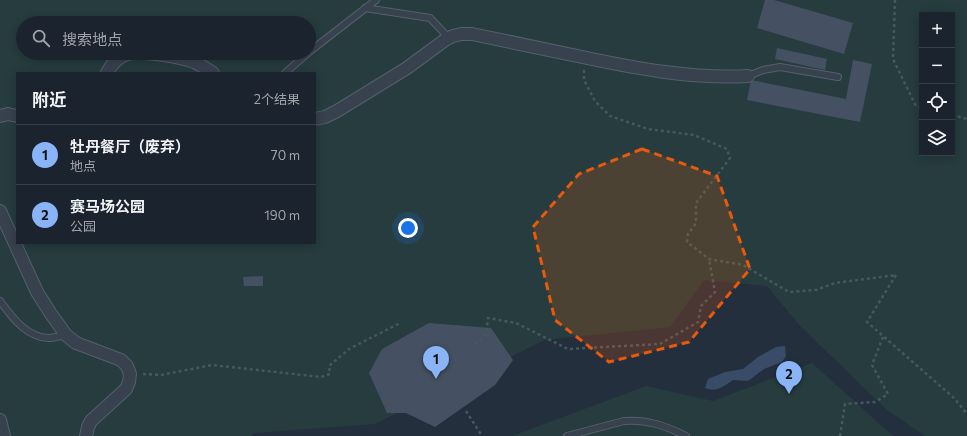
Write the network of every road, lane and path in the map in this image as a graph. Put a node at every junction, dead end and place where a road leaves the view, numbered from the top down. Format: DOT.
graph roads {
  1 [pos="376,0"];
  2 [pos="895,0"];
  3 [pos="365,8"];
  4 [pos="449,38"];
  5 [pos="316,47"];
  6 [pos="586,58"];
  7 [pos="116,60"];
  8 [pos="185,60"];
  9 [pos="300,60"];
  10 [pos="108,72"];
  11 [pos="212,72"];
  12 [pos="286,72"];
  13 [pos="748,76"];
  14 [pos="838,77"];
  15 [pos="919,107"];
  16 [pos="0,116"];
  17 [pos="16,116"];
  18 [pos="955,116"];
  19 [pos="316,119"];
  20 [pos="967,119"];
  21 [pos="0,211"];
  22 [pos="709,259"];
  23 [pos="0,301"];
  24 [pos="400,323"];
  25 [pos="66,335"];
  26 [pos="883,336"];
  27 [pos="475,344"];
  28 [pos="130,374"];
  29 [pos="466,411"];
  30 [pos="967,414"];
  31 [pos="0,420"];
  32 [pos="4,436"];
  33 [pos="86,436"];
  34 [pos="482,436"];
  35 [pos="567,436"];
  36 [pos="686,436"];
  37 [pos="840,436"];
  1 -- 3 [label="lane"];
  2 -- 15 [label="path"];
  3 -- 4 [label="lane"];
  3 -- 5 [label="lane"];
  4 -- 6 [label="street"];
  4 -- 19 [label="street"];
  6 -- 13 [label="street"];
  6 -- 22 [label="path"];
  7 -- 10 [label="street"];
  8 -- 11 [label="street"];
  9 -- 12 [label="lane"];
  13 -- 14 [label="lane"];
  16 -- 17 [label="street"];
  18 -- 20 [label="path"];
  21 -- 25 [label="street"];
  22 -- 26 [label="path"];
  22 -- 27 [label="path"];
  23 -- 25 [label="lane"];
  24 -- 28 [label="path"];
  25 -- 28 [label="street"];
  26 -- 30 [label="path"];
  26 -- 37 [label="path"];
  28 -- 33 [label="street"];
  29 -- 34 [label="path"];
  31 -- 32 [label="street"];
  35 -- 36 [label="lane"];
}
